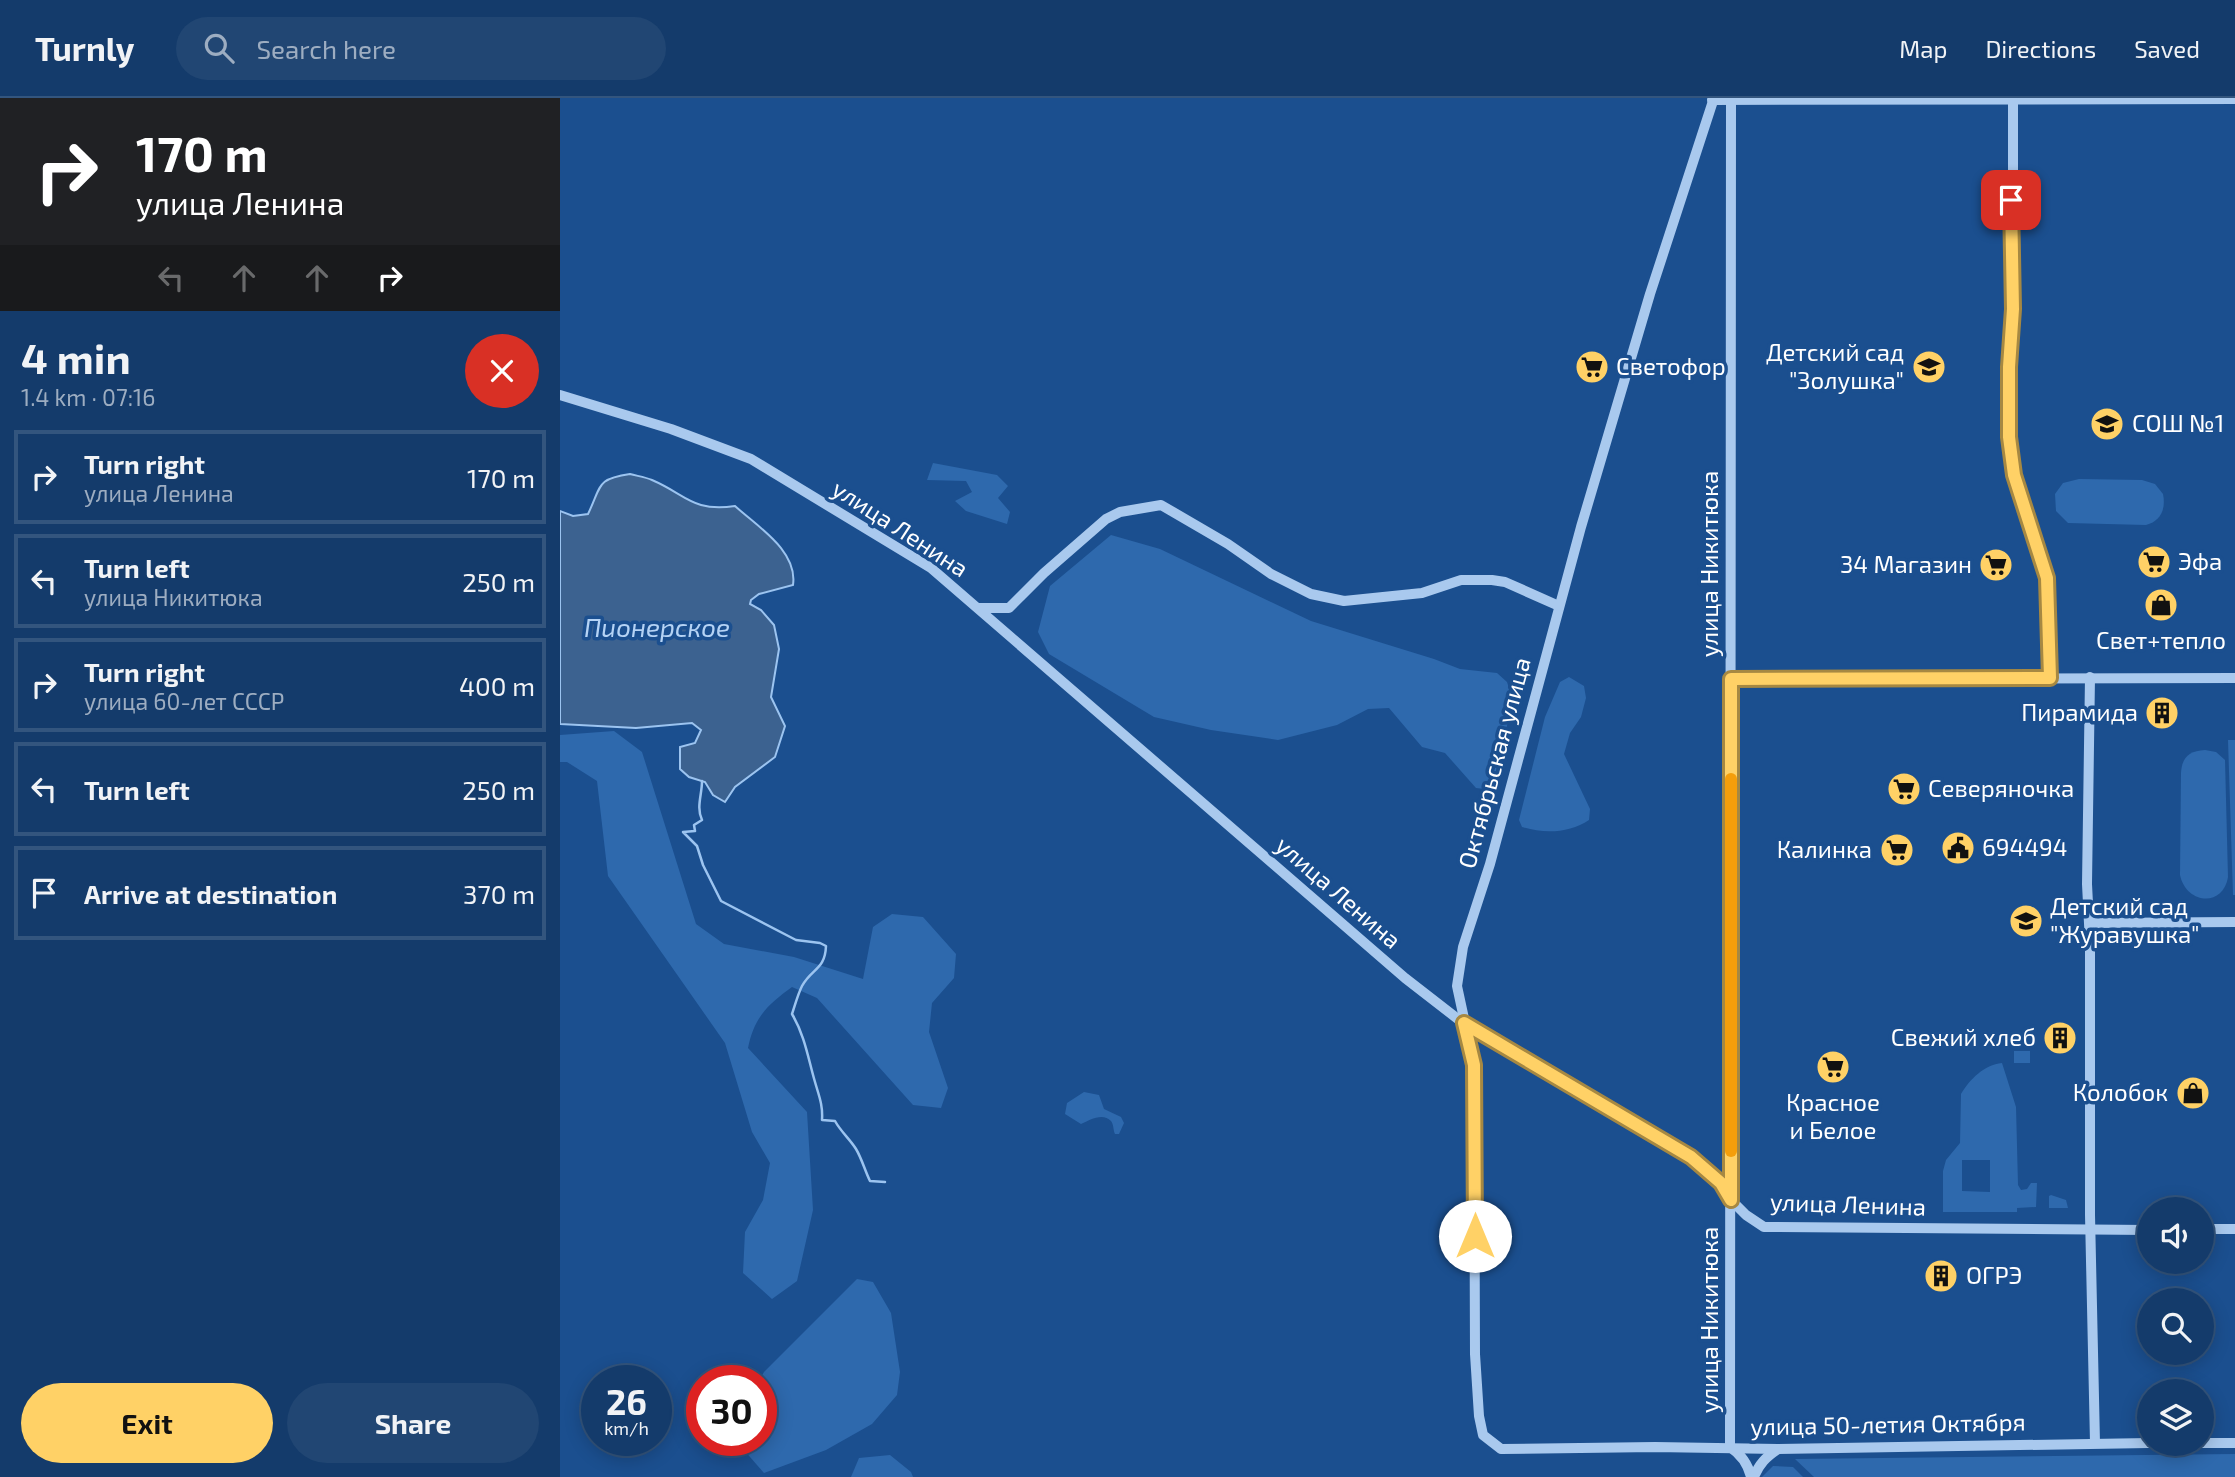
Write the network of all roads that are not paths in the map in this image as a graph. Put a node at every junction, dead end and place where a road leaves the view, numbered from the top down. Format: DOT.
graph roads {
  1 [pos="1713,99"];
  2 [pos="2235,99"];
  3 [pos="1731,100"];
  4 [pos="2012,100"];
  5 [pos="560,395"];
  6 [pos="1559,606"];
  7 [pos="978,608"];
  8 [pos="1009,608"];
  9 [pos="1005,631"];
  10 [pos="2090,677"];
  11 [pos="2050,678"];
  12 [pos="2235,678"];
  13 [pos="1731,679"];
  14 [pos="2090,922"];
  15 [pos="2235,922"];
  16 [pos="1464,1023"];
  17 [pos="1731,1200"];
  18 [pos="2214,1229"];
  19 [pos="2235,1229"];
  20 [pos="2090,1230"];
  21 [pos="2137,1230"];
  22 [pos="2095,1443"];
  23 [pos="2137,1443"];
  24 [pos="2214,1443"];
  25 [pos="2235,1443"];
  26 [pos="1730,1447"];
  27 [pos="1500,1449"];
  28 [pos="1779,1449"];
  29 [pos="1753,1477"];
  1 -- 3 [label="street"];
  1 -- 6 [label="street, Октябрьская улица"];
  2 -- 4 [label="street"];
  3 -- 4 [label="street"];
  3 -- 13 [label="street, улица Никитюка"];
  4 -- 11 [label="street"];
  5 -- 7 [label="street, улица Ленина"];
  6 -- 8 [label="street"];
  6 -- 16 [label="street, Октябрьская улица"];
  7 -- 8 [label="street"];
  7 -- 9 [label="street, улица Ленина"];
  8 -- 9 [label="street"];
  9 -- 16 [label="street, улица Ленина"];
  10 -- 11 [label="street"];
  10 -- 12 [label="street"];
  10 -- 14 [label="street"];
  11 -- 13 [label="street"];
  13 -- 17 [label="street, улица Никитюка"];
  14 -- 15 [label="street"];
  14 -- 20 [label="street"];
  16 -- 17 [label="street, улица Ленина"];
  16 -- 27 [label="street, Октябрьская улица"];
  17 -- 20 [label="street, улица Ленина"];
  17 -- 26 [label="street, улица Никитюка"];
  18 -- 19 [label="street"];
  20 -- 21 [label="street, улица Ленина"];
  20 -- 22 [label="street"];
  22 -- 23 [label="street, улица 50-летия Октября"];
  22 -- 28 [label="street, улица 50-летия Октября"];
  24 -- 25 [label="street"];
  26 -- 27 [label="street, улица 50-летия Октября"];
  26 -- 28 [label="street, улица 50-летия Октября"];
  26 -- 29 [label="street"];
  28 -- 29 [label="street"];
}
